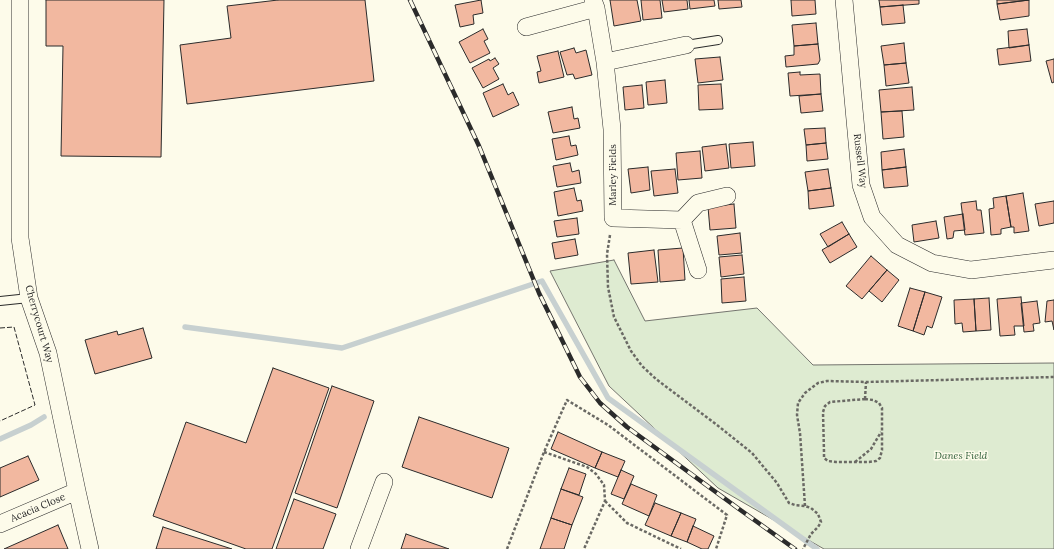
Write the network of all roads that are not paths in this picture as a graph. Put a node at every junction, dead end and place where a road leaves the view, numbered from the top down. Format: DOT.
graph roads {
  1 [pos="20,0"];
  2 [pos="844,0"];
  3 [pos="594,4"];
  4 [pos="526,27"];
  5 [pos="718,40"];
  6 [pos="686,46"];
  7 [pos="605,62"];
  8 [pos="727,196"];
  9 [pos="682,220"];
  10 [pos="1054,260"];
  11 [pos="698,270"];
  12 [pos="29,298"];
  13 [pos="0,301"];
  14 [pos="384,482"];
  15 [pos="76,492"];
  16 [pos="0,524"];
  17 [pos="90,549"];
  18 [pos="359,549"];
  1 -- 12 [label="street, Cherrycourt Way"];
  2 -- 10 [label="street, Russell Way"];
  3 -- 4 [label="street, Marley Fields"];
  3 -- 7 [label="street, Marley Fields"];
  5 -- 6 [label="lane"];
  6 -- 7 [label="street"];
  7 -- 9 [label="street, Marley Fields"];
  8 -- 9 [label="street"];
  9 -- 11 [label="street"];
  12 -- 13 [label="lane"];
  12 -- 15 [label="street, Cherrycourt Way"];
  14 -- 18 [label="street"];
  15 -- 16 [label="street, Acacia Close"];
  15 -- 17 [label="street, Cherrycourt Way"];
}
